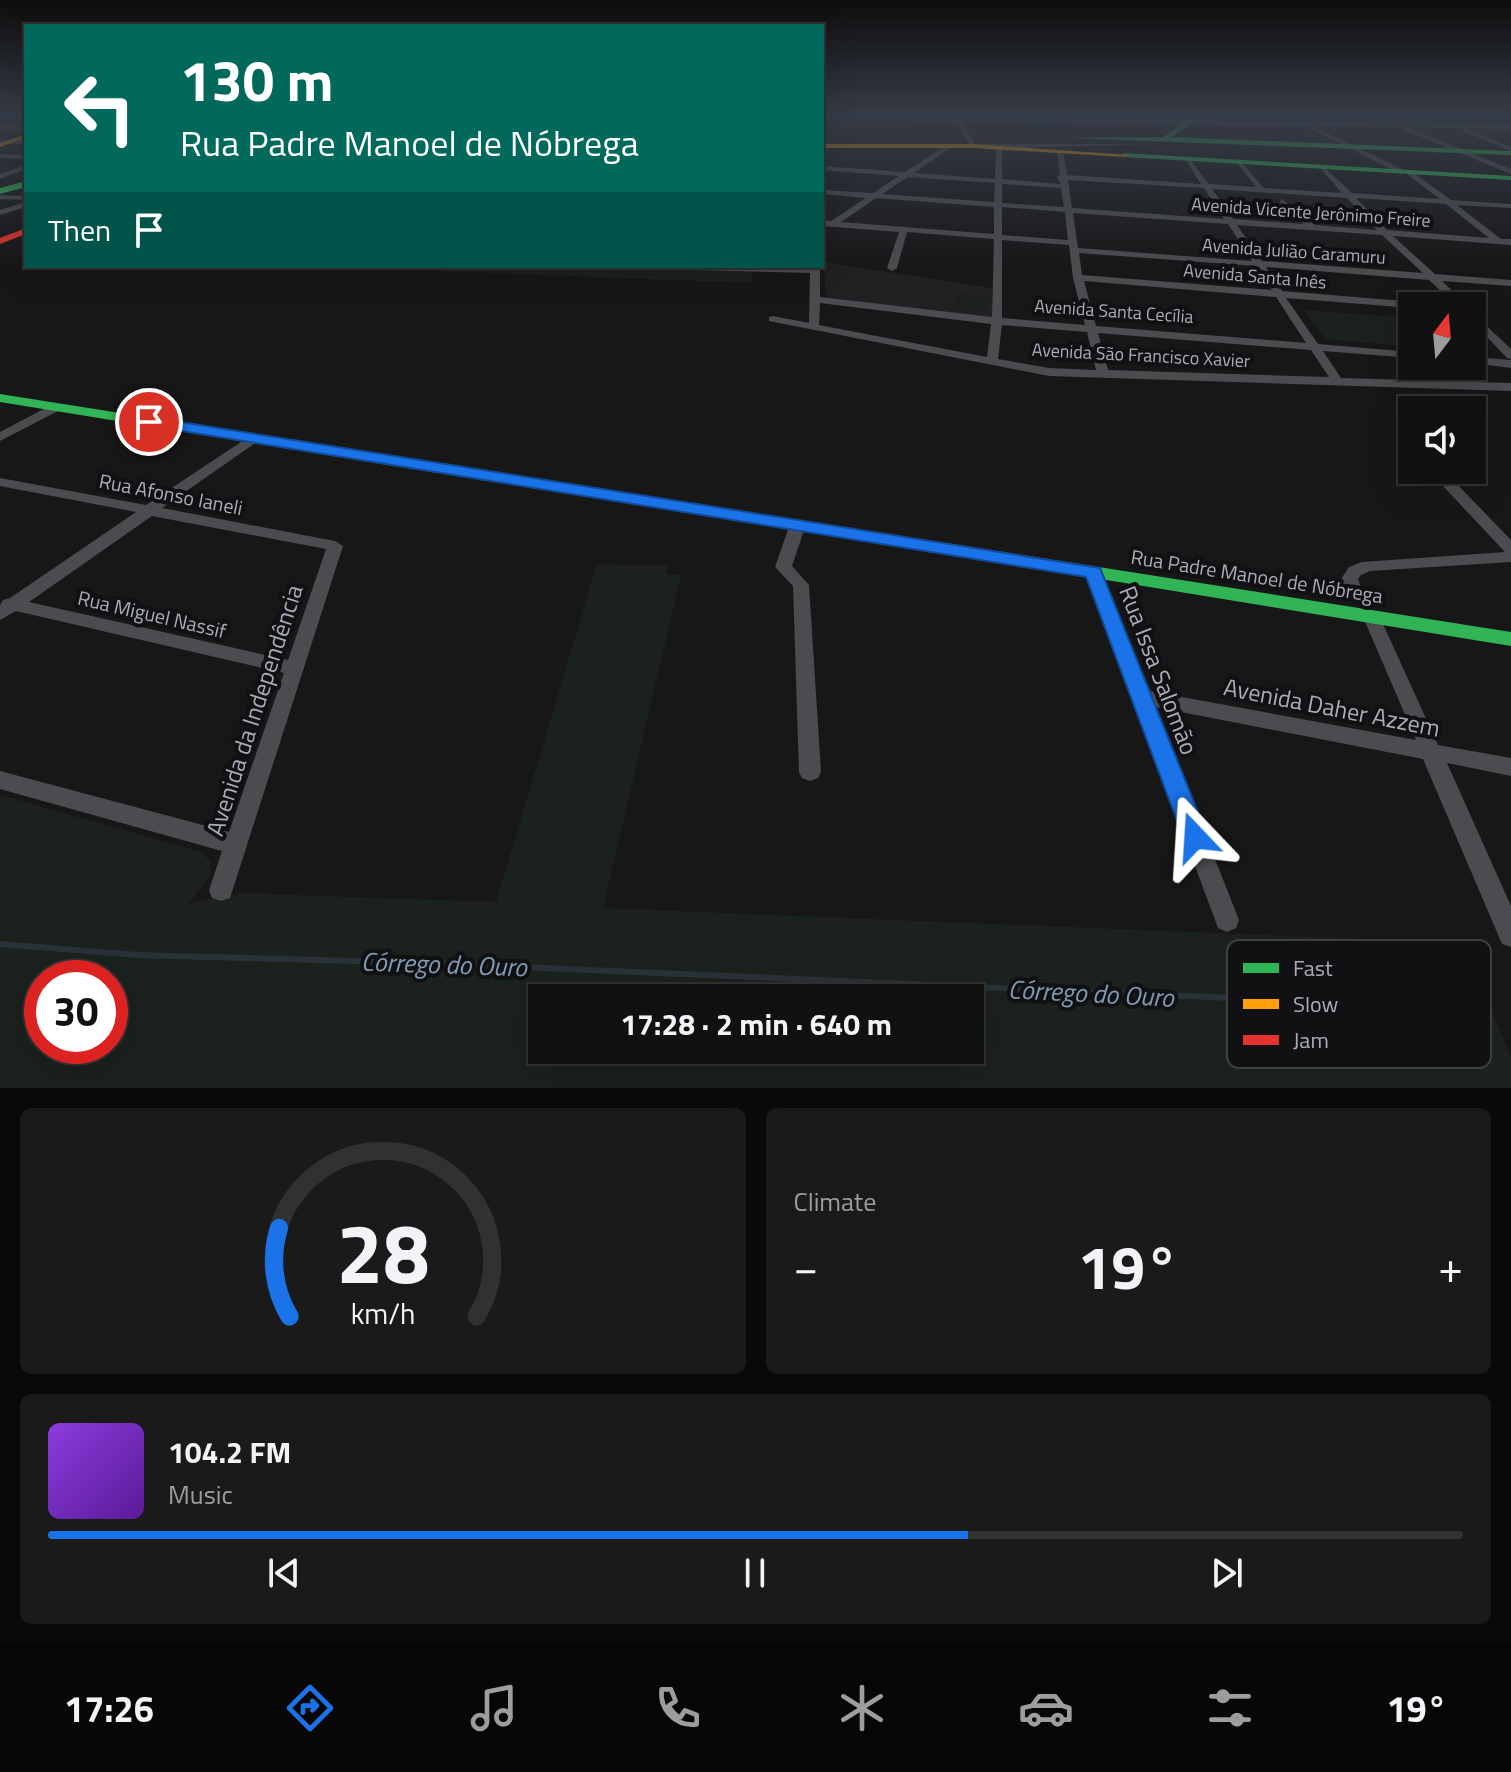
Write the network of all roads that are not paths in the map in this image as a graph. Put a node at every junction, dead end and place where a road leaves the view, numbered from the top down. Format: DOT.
graph roads {
  1 [pos="921,166"];
  2 [pos="998,166"];
  3 [pos="1061,166"];
  4 [pos="1193,166"];
  5 [pos="1242,166"];
  6 [pos="1286,166"];
  7 [pos="1392,166"];
  8 [pos="1491,166"];
  9 [pos="24,168"];
  10 [pos="824,168"];
  11 [pos="1323,168"];
  12 [pos="1405,172"];
  13 [pos="908,175"];
  14 [pos="1511,175"];
  15 [pos="0,179"];
  16 [pos="1062,181"];
  17 [pos="24,182"];
  18 [pos="998,182"];
  19 [pos="24,183"];
  20 [pos="1206,186"];
  21 [pos="0,189"];
  22 [pos="1261,189"];
  23 [pos="824,192"];
  24 [pos="1351,196"];
  25 [pos="0,197"];
  26 [pos="874,197"];
  27 [pos="24,201"];
  28 [pos="1282,201"];
  29 [pos="1445,201"];
  30 [pos="24,202"];
  31 [pos="1511,206"];
  32 [pos="997,207"];
  33 [pos="1069,212"];
  34 [pos="0,213"];
  35 [pos="827,223"];
  36 [pos="1233,223"];
  37 [pos="1301,224"];
  38 [pos="904,229"];
  39 [pos="24,232"];
  40 [pos="1386,234"];
  41 [pos="997,237"];
  42 [pos="0,241"];
  43 [pos="1500,242"];
  44 [pos="1511,242"];
  45 [pos="1074,246"];
  46 [pos="1511,251"];
  47 [pos="1259,264"];
  48 [pos="815,268"];
  49 [pos="892,268"];
  50 [pos="1432,277"];
  51 [pos="1078,278"];
  52 [pos="1511,283"];
  53 [pos="1448,292"];
  54 [pos="1279,294"];
  55 [pos="814,299"];
  56 [pos="1398,304"];
  57 [pos="773,319"];
  58 [pos="997,321"];
  59 [pos="814,326"];
  60 [pos="1092,327"];
  61 [pos="1486,330"];
  62 [pos="1312,346"];
  63 [pos="1398,354"];
  64 [pos="1511,356"];
  65 [pos="992,361"];
  66 [pos="1486,361"];
  67 [pos="1511,364"];
  68 [pos="1103,373"];
  69 [pos="1338,382"];
  70 [pos="1511,387"];
  71 [pos="0,398"];
  72 [pos="55,407"];
  73 [pos="0,437"];
  74 [pos="253,438"];
  75 [pos="0,482"];
  76 [pos="1449,484"];
  77 [pos="151,510"];
  78 [pos="798,524"];
  79 [pos="335,546"];
  80 [pos="1511,549"];
  81 [pos="1511,557"];
  82 [pos="1094,572"];
  83 [pos="1353,590"];
  84 [pos="5,607"];
  85 [pos="1372,617"];
  86 [pos="1511,639"];
  87 [pos="294,668"];
  88 [pos="1143,697"];
  89 [pos="1431,752"];
  90 [pos="1511,767"];
  91 [pos="810,772"];
  92 [pos="0,780"];
  93 [pos="237,845"];
  94 [pos="221,890"];
  95 [pos="1227,920"];
  96 [pos="1511,935"];
  1 -- 13 [label="street"];
  2 -- 18 [label="street"];
  3 -- 16 [label="street"];
  4 -- 20 [label="street"];
  5 -- 22 [label="street"];
  6 -- 11 [label="street"];
  7 -- 12 [label="street"];
  8 -- 14 [label="street"];
  9 -- 15 [label="street"];
  10 -- 13 [label="street"];
  11 -- 12 [label="street"];
  11 -- 24 [label="street"];
  12 -- 14 [label="street"];
  12 -- 29 [label="street"];
  13 -- 18 [label="street"];
  13 -- 26 [label="street"];
  15 -- 17 [label="street"];
  16 -- 18 [label="street"];
  16 -- 20 [label="street"];
  16 -- 33 [label="street"];
  18 -- 32 [label="street"];
  19 -- 21 [label="street"];
  20 -- 22 [label="street"];
  20 -- 36 [label="street"];
  22 -- 24 [label="street"];
  23 -- 26 [label="street, Avenida Vicente Jerônimo Freire"];
  24 -- 29 [label="street"];
  24 -- 40 [label="street"];
  25 -- 27 [label="street"];
  26 -- 32 [label="street, Avenida Vicente Jerônimo Freire"];
  26 -- 35 [label="street"];
  28 -- 37 [label="street"];
  29 -- 31 [label="street"];
  29 -- 43 [label="street"];
  30 -- 34 [label="street"];
  32 -- 33 [label="street, Avenida Vicente Jerônimo Freire"];
  32 -- 41 [label="street"];
  33 -- 36 [label="street, Avenida Vicente Jerônimo Freire"];
  33 -- 45 [label="street"];
  35 -- 38 [label="street, Avenida Julião Caramuru"];
  36 -- 37 [label="street, Avenida Vicente Jerônimo Freire"];
  36 -- 47 [label="street"];
  37 -- 40 [label="street, Avenida Vicente Jerônimo Freire"];
  38 -- 41 [label="street, Avenida Julião Caramuru"];
  38 -- 49 [label="street"];
  39 -- 42 [label="street"];
  40 -- 43 [label="street, Avenida Vicente Jerônimo Freire"];
  40 -- 50 [label="street"];
  41 -- 45 [label="street, Avenida Julião Caramuru"];
  41 -- 58 [label="street"];
  43 -- 44 [label="street, Avenida Vicente Jerônimo Freire"];
  43 -- 46 [label="street"];
  45 -- 47 [label="street, Avenida Julião Caramuru"];
  45 -- 51 [label="street"];
  47 -- 50 [label="street, Avenida Julião Caramuru"];
  47 -- 54 [label="street"];
  48 -- 55 [label="street"];
  50 -- 52 [label="street, Avenida Julião Caramuru"];
  50 -- 53 [label="street"];
  51 -- 54 [label="street, Avenida Santa Inês"];
  51 -- 60 [label="street"];
  54 -- 56 [label="street, Avenida Santa Inês"];
  54 -- 62 [label="street"];
  55 -- 58 [label="street, Avenida Santa Cecília"];
  55 -- 59 [label="street"];
  57 -- 59 [label="street, Avenida São Francisco Xavier"];
  58 -- 60 [label="street, Avenida Santa Cecília"];
  58 -- 65 [label="street"];
  59 -- 65 [label="street, Avenida São Francisco Xavier"];
  60 -- 62 [label="street, Avenida Santa Cecília"];
  60 -- 68 [label="street"];
  61 -- 64 [label="street"];
  62 -- 63 [label="street, Avenida Santa Cecília"];
  62 -- 69 [label="street"];
  65 -- 68 [label="street, Avenida São Francisco Xavier"];
  66 -- 67 [label="street"];
  68 -- 69 [label="street, Avenida São Francisco Xavier"];
  69 -- 70 [label="street, Avenida São Francisco Xavier"];
  71 -- 72 [label="street, Rua Padre Manoel de Nóbrega"];
  72 -- 73 [label="street"];
  72 -- 74 [label="street, Rua Padre Manoel de Nóbrega"];
  74 -- 77 [label="street"];
  74 -- 78 [label="street, Rua Padre Manoel de Nóbrega"];
  75 -- 77 [label="street, Rua Afonso Ianeli"];
  76 -- 80 [label="street"];
  77 -- 79 [label="street, Rua Afonso Ianeli"];
  77 -- 84 [label="street"];
  78 -- 82 [label="street, Rua Padre Manoel de Nóbrega"];
  78 -- 91 [label="street"];
  79 -- 87 [label="street, Avenida da Independência"];
  81 -- 83 [label="street"];
  82 -- 85 [label="street, Rua Padre Manoel de Nóbrega"];
  82 -- 88 [label="street, Rua Issa Salomão"];
  84 -- 87 [label="street, Rua Miguel Nassif"];
  85 -- 86 [label="street, Rua Padre Manoel de Nóbrega"];
  85 -- 89 [label="street"];
  87 -- 93 [label="street, Avenida da Independência"];
  88 -- 89 [label="street, Avenida Daher Azzem"];
  88 -- 95 [label="street, Rua Issa Salomão"];
  89 -- 90 [label="street, Avenida Daher Azzem"];
  89 -- 96 [label="street"];
  92 -- 93 [label="street"];
  93 -- 94 [label="street, Avenida da Independência"];
}
